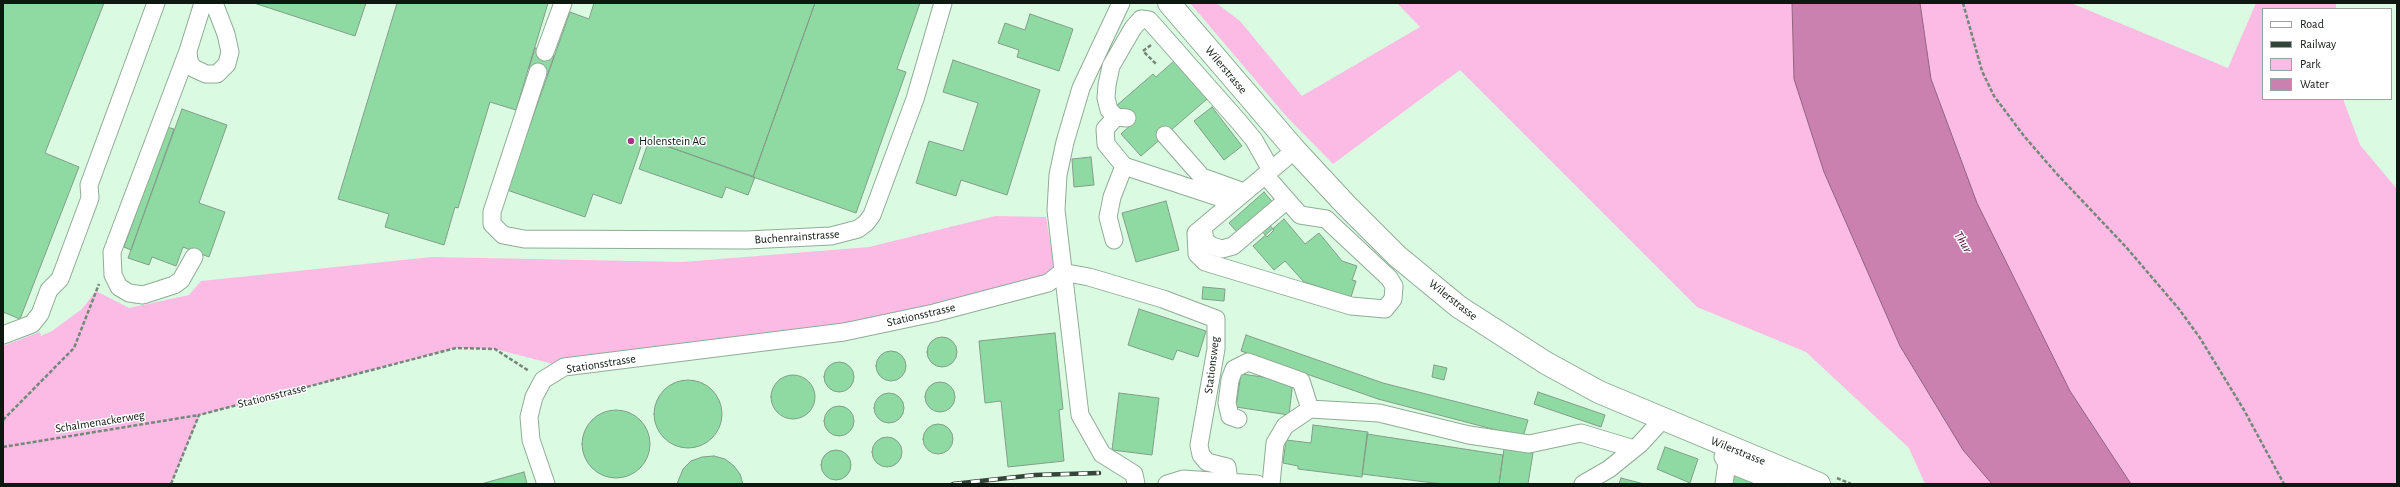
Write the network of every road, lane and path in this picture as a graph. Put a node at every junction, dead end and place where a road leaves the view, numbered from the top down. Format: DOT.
graph roads {
  1 [pos="156,3"];
  2 [pos="203,3"];
  3 [pos="214,3"];
  4 [pos="563,3"];
  5 [pos="943,3"];
  6 [pos="1121,3"];
  7 [pos="1170,3"];
  8 [pos="1964,3"];
  9 [pos="188,50"];
  10 [pos="544,52"];
  11 [pos="538,72"];
  12 [pos="1165,135"];
  13 [pos="1294,150"];
  14 [pos="1124,166"];
  15 [pos="1268,173"];
  16 [pos="1238,197"];
  17 [pos="1287,200"];
  18 [pos="1203,227"];
  19 [pos="1114,240"];
  20 [pos="194,257"];
  21 [pos="1062,272"];
  22 [pos="96,291"];
  23 [pos="3,335"];
  24 [pos="543,380"];
  25 [pos="1310,409"];
  26 [pos="200,415"];
  27 [pos="1238,419"];
  28 [pos="3,420"];
  29 [pos="1662,420"];
  30 [pos="3,447"];
  31 [pos="1634,449"];
  32 [pos="1727,455"];
  33 [pos="1824,480"];
  34 [pos="1229,481"];
  35 [pos="171,484"];
  36 [pos="546,484"];
  37 [pos="1136,484"];
  38 [pos="1167,484"];
  39 [pos="1257,484"];
  40 [pos="1271,484"];
  41 [pos="1583,484"];
  42 [pos="1724,484"];
  43 [pos="1779,484"];
  44 [pos="1851,484"];
  45 [pos="2284,484"];
  1 -- 23 [label="street"];
  2 -- 9 [label="street"];
  3 -- 9 [label="street"];
  4 -- 10 [label="street"];
  5 -- 11 [label="street, Buchenrainstrasse"];
  6 -- 21 [label="street"];
  7 -- 13 [label="main road, Wilerstrasse"];
  8 -- 45 [label="path"];
  9 -- 20 [label="street"];
  12 -- 16 [label="street"];
  13 -- 15 [label="street"];
  13 -- 29 [label="main road, Wilerstrasse"];
  14 -- 15 [label="street"];
  14 -- 16 [label="street"];
  14 -- 19 [label="street"];
  15 -- 16 [label="street"];
  15 -- 17 [label="street"];
  16 -- 18 [label="street"];
  17 -- 18 [label="street"];
  17 -- 18 [label="street"];
  21 -- 24 [label="street, Stationsstrasse"];
  21 -- 34 [label="street, Stationsweg"];
  21 -- 37 [label="street"];
  22 -- 28 [label="path"];
  24 -- 26 [label="path, Stationsstrasse"];
  24 -- 36 [label="street"];
  25 -- 27 [label="street"];
  25 -- 31 [label="street"];
  25 -- 40 [label="street"];
  26 -- 30 [label="path, Schalmenackerweg"];
  26 -- 35 [label="path"];
  29 -- 31 [label="street"];
  29 -- 32 [label="main road, Wilerstrasse"];
  31 -- 41 [label="street"];
  32 -- 33 [label="main road, Wilerstrasse"];
  32 -- 42 [label="street"];
  32 -- 43 [label="street"];
  33 -- 44 [label="path"];
  34 -- 38 [label="street"];
  34 -- 39 [label="street"];
}
